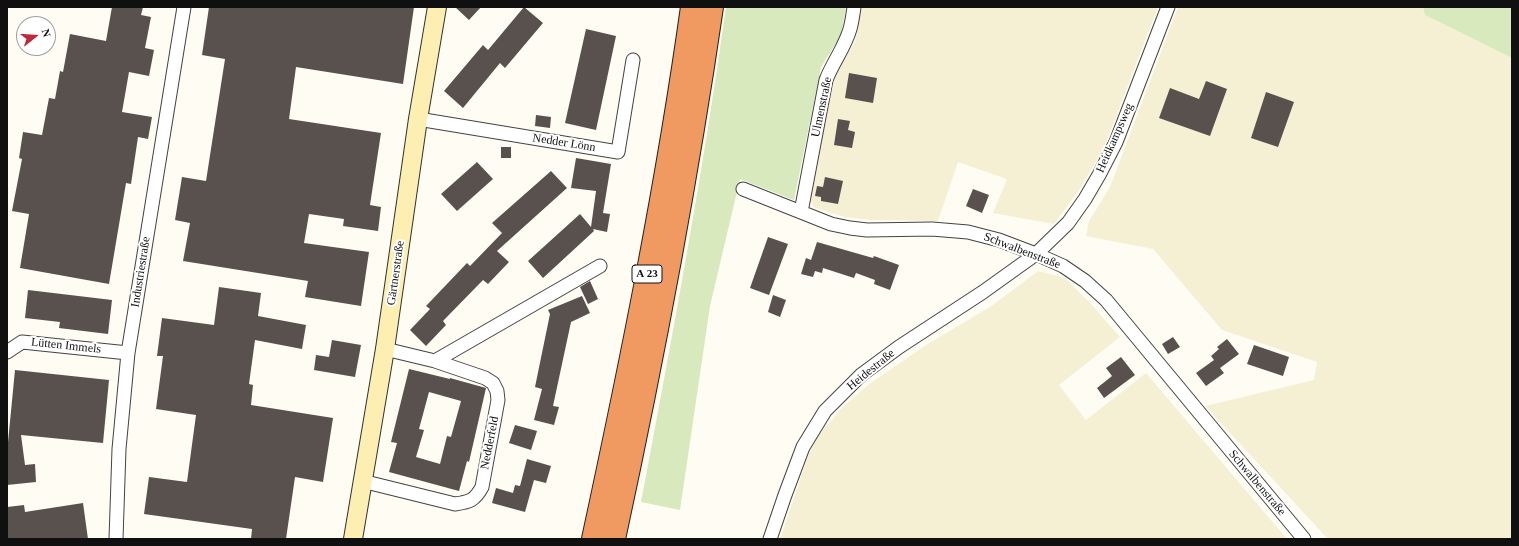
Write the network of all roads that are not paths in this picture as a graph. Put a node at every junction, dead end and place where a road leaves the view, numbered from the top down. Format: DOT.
graph roads {
  1 [pos="184,7"];
  2 [pos="437,7"];
  3 [pos="692,7"];
  4 [pos="712,7"];
  5 [pos="854,7"];
  6 [pos="1168,7"];
  7 [pos="633,60"];
  8 [pos="418,119"];
  9 [pos="743,189"];
  10 [pos="801,212"];
  11 [pos="1036,254"];
  12 [pos="600,266"];
  13 [pos="385,349"];
  14 [pos="7,352"];
  15 [pos="128,352"];
  16 [pos="435,361"];
  17 [pos="362,481"];
  18 [pos="116,539"];
  19 [pos="353,539"];
  20 [pos="593,539"];
  21 [pos="614,539"];
  22 [pos="770,539"];
  23 [pos="1304,539"];
  1 -- 15 [label="street, Industriestraße"];
  2 -- 8 [label="street, Gärtnerstraße"];
  3 -- 20 [label="highway, A 23"];
  4 -- 21 [label="highway, A 23"];
  5 -- 10 [label="street, Ulmenstraße"];
  6 -- 11 [label="street, Heidkampsweg"];
  7 -- 8 [label="street, Nedder Lönn"];
  8 -- 13 [label="street, Gärtnerstraße"];
  9 -- 10 [label="street, Schwalbenstraße"];
  10 -- 11 [label="street, Schwalbenstraße"];
  11 -- 22 [label="street, Heidestraße"];
  11 -- 23 [label="street, Schwalbenstraße"];
  12 -- 16 [label="street"];
  13 -- 16 [label="street, Nedderfeld"];
  13 -- 17 [label="street, Gärtnerstraße"];
  14 -- 15 [label="street, Lütten Immels"];
  15 -- 18 [label="street, Industriestraße"];
  16 -- 17 [label="street, Nedderfeld"];
  17 -- 19 [label="street, Gärtnerstraße"];
}
